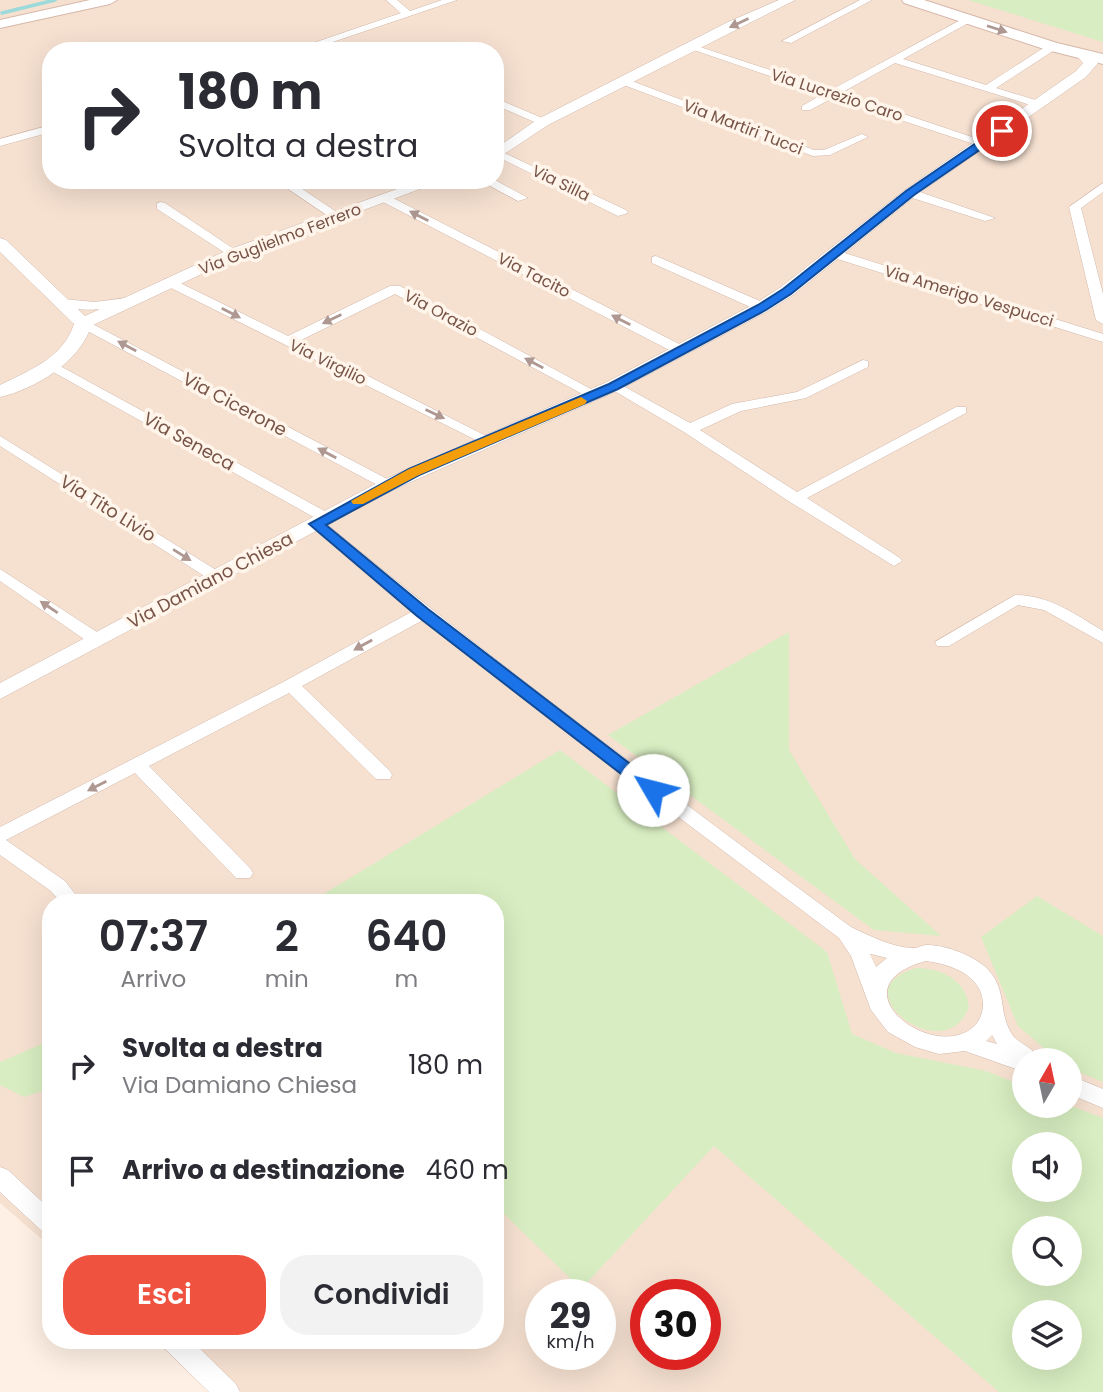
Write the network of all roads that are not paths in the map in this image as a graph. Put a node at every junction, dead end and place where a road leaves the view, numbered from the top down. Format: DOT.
graph roads {
  1 [pos="110,0"];
  2 [pos="391,0"];
  3 [pos="452,0"];
  4 [pos="789,0"];
  5 [pos="867,0"];
  6 [pos="909,0"];
  7 [pos="408,14"];
  8 [pos="968,19"];
  9 [pos="0,24"];
  10 [pos="787,41"];
  11 [pos="322,42"];
  12 [pos="690,47"];
  13 [pos="1052,47"];
  14 [pos="1103,59"];
  15 [pos="892,60"];
  16 [pos="1082,65"];
  17 [pos="1103,68"];
  18 [pos="625,82"];
  19 [pos="987,89"];
  20 [pos="832,93"];
  21 [pos="1038,104"];
  22 [pos="504,105"];
  23 [pos="806,108"];
  24 [pos="543,122"];
  25 [pos="42,131"];
  26 [pos="862,137"];
  27 [pos="0,143"];
  28 [pos="983,144"];
  29 [pos="504,151"];
  30 [pos="504,158"];
  31 [pos="1103,187"];
  32 [pos="295,189"];
  33 [pos="413,189"];
  34 [pos="504,189"];
  35 [pos="910,193"];
  36 [pos="522,198"];
  37 [pos="387,199"];
  38 [pos="161,206"];
  39 [pos="622,213"];
  40 [pos="338,217"];
  41 [pos="989,218"];
  42 [pos="0,243"];
  43 [pos="234,253"];
  44 [pos="835,254"];
  45 [pos="656,260"];
  46 [pos="170,282"];
  47 [pos="126,302"];
  48 [pos="64,303"];
  49 [pos="762,307"];
  50 [pos="1103,320"];
  51 [pos="83,323"];
  52 [pos="1103,338"];
  53 [pos="286,342"];
  54 [pos="682,351"];
  55 [pos="51,365"];
  56 [pos="863,365"];
  57 [pos="613,387"];
  58 [pos="0,392"];
  59 [pos="595,395"];
  60 [pos="961,410"];
  61 [pos="689,429"];
  62 [pos="0,440"];
  63 [pos="487,440"];
  64 [pos="388,485"];
  65 [pos="794,499"];
  66 [pos="322,521"];
  67 [pos="894,561"];
  68 [pos="0,574"];
  69 [pos="215,576"];
  70 [pos="423,613"];
  71 [pos="1103,638"];
  72 [pos="97,640"];
  73 [pos="943,642"];
  74 [pos="291,685"];
  75 [pos="0,692"];
  76 [pos="138,765"];
  77 [pos="383,775"];
  78 [pos="0,835"];
  79 [pos="0,845"];
  80 [pos="243,873"];
  81 [pos="65,894"];
  82 [pos="844,932"];
  83 [pos="908,955"];
  84 [pos="875,989"];
  85 [pos="993,1015"];
  86 [pos="965,1042"];
  87 [pos="1014,1048"];
  88 [pos="1012,1059"];
  89 [pos="1082,1090"];
  90 [pos="1103,1099"];
  91 [pos="0,1177"];
  92 [pos="42,1217"];
  93 [pos="182,1349"];
  94 [pos="227,1392"];
  1 -- 9 [label="main road"];
  2 -- 7 [label="street"];
  3 -- 7 [label="street"];
  4 -- 12 [label="street, one-way"];
  5 -- 10 [label="street"];
  6 -- 8 [label="main road"];
  7 -- 11 [label="street"];
  8 -- 13 [label="main road, one-way"];
  8 -- 15 [label="street"];
  12 -- 18 [label="street"];
  12 -- 20 [label="street, Via Lucrezio Caro"];
  13 -- 16 [label="main road"];
  13 -- 19 [label="street"];
  14 -- 16 [label="main road"];
  15 -- 19 [label="street"];
  15 -- 20 [label="street"];
  16 -- 17 [label="street, Via Damiano Chiesa"];
  16 -- 21 [label="street, Via Damiano Chiesa"];
  18 -- 24 [label="street"];
  18 -- 26 [label="street, Via Martiri Tucci"];
  19 -- 21 [label="street"];
  20 -- 23 [label="street"];
  20 -- 28 [label="street, Via Lucrezio Caro"];
  21 -- 28 [label="street, Via Damiano Chiesa"];
  22 -- 24 [label="street"];
  24 -- 29 [label="street"];
  25 -- 27 [label="street"];
  28 -- 35 [label="street, Via Damiano Chiesa"];
  30 -- 39 [label="street, Via Silla"];
  31 -- 50 [label="street"];
  32 -- 40 [label="street"];
  33 -- 37 [label="street, Via Guglielmo Ferrero"];
  34 -- 36 [label="street"];
  35 -- 41 [label="street"];
  35 -- 44 [label="street, Via Damiano Chiesa"];
  37 -- 40 [label="street, Via Guglielmo Ferrero"];
  54 -- 37 [label="street, Via Tacito, one-way"];
  38 -- 43 [label="street"];
  40 -- 43 [label="street, Via Guglielmo Ferrero"];
  42 -- 48 [label="street"];
  43 -- 46 [label="street, Via Guglielmo Ferrero"];
  44 -- 49 [label="street, Via Damiano Chiesa"];
  44 -- 52 [label="street, Via Amerigo Vespucci"];
  45 -- 49 [label="street"];
  46 -- 47 [label="street, Via Guglielmo Ferrero"];
  46 -- 53 [label="street, Via Virgilio, one-way"];
  47 -- 48 [label="street, Via Guglielmo Ferrero"];
  47 -- 51 [label="street, Via Guglielmo Ferrero"];
  48 -- 51 [label="street"];
  49 -- 54 [label="street, Via Damiano Chiesa"];
  51 -- 55 [label="street"];
  64 -- 51 [label="street, Via Cicerone, one-way"];
  59 -- 53 [label="street, Via Orazio, one-way"];
  53 -- 63 [label="street, Via Virgilio, one-way"];
  54 -- 57 [label="street, Via Damiano Chiesa"];
  55 -- 58 [label="street"];
  55 -- 66 [label="street, Via Seneca"];
  56 -- 61 [label="street"];
  57 -- 59 [label="street, Via Damiano Chiesa"];
  57 -- 61 [label="street"];
  59 -- 63 [label="street, Via Damiano Chiesa"];
  60 -- 65 [label="street"];
  61 -- 65 [label="street"];
  62 -- 69 [label="street, Via Tito Livio, one-way"];
  63 -- 64 [label="street, Via Damiano Chiesa"];
  64 -- 66 [label="street, Via Damiano Chiesa"];
  65 -- 67 [label="street"];
  66 -- 69 [label="street, Via Damiano Chiesa"];
  66 -- 70 [label="street, Via Seneca"];
  72 -- 68 [label="street, one-way"];
  69 -- 72 [label="street, Via Damiano Chiesa"];
  70 -- 74 [label="street, one-way"];
  70 -- 82 [label="street, Via Seneca"];
  71 -- 73 [label="street"];
  72 -- 75 [label="street, Via Damiano Chiesa"];
  74 -- 76 [label="street"];
  74 -- 77 [label="street"];
  76 -- 78 [label="street, one-way"];
  76 -- 80 [label="street"];
  79 -- 81 [label="street"];
  82 -- 83 [label="street"];
  82 -- 84 [label="street"];
  83 -- 84 [label="street"];
  83 -- 85 [label="street"];
  84 -- 86 [label="street"];
  85 -- 86 [label="street"];
  85 -- 87 [label="street"];
  86 -- 88 [label="street"];
  89 -- 90 [label="street"];
  91 -- 92 [label="street"];
  93 -- 94 [label="street"];
}
